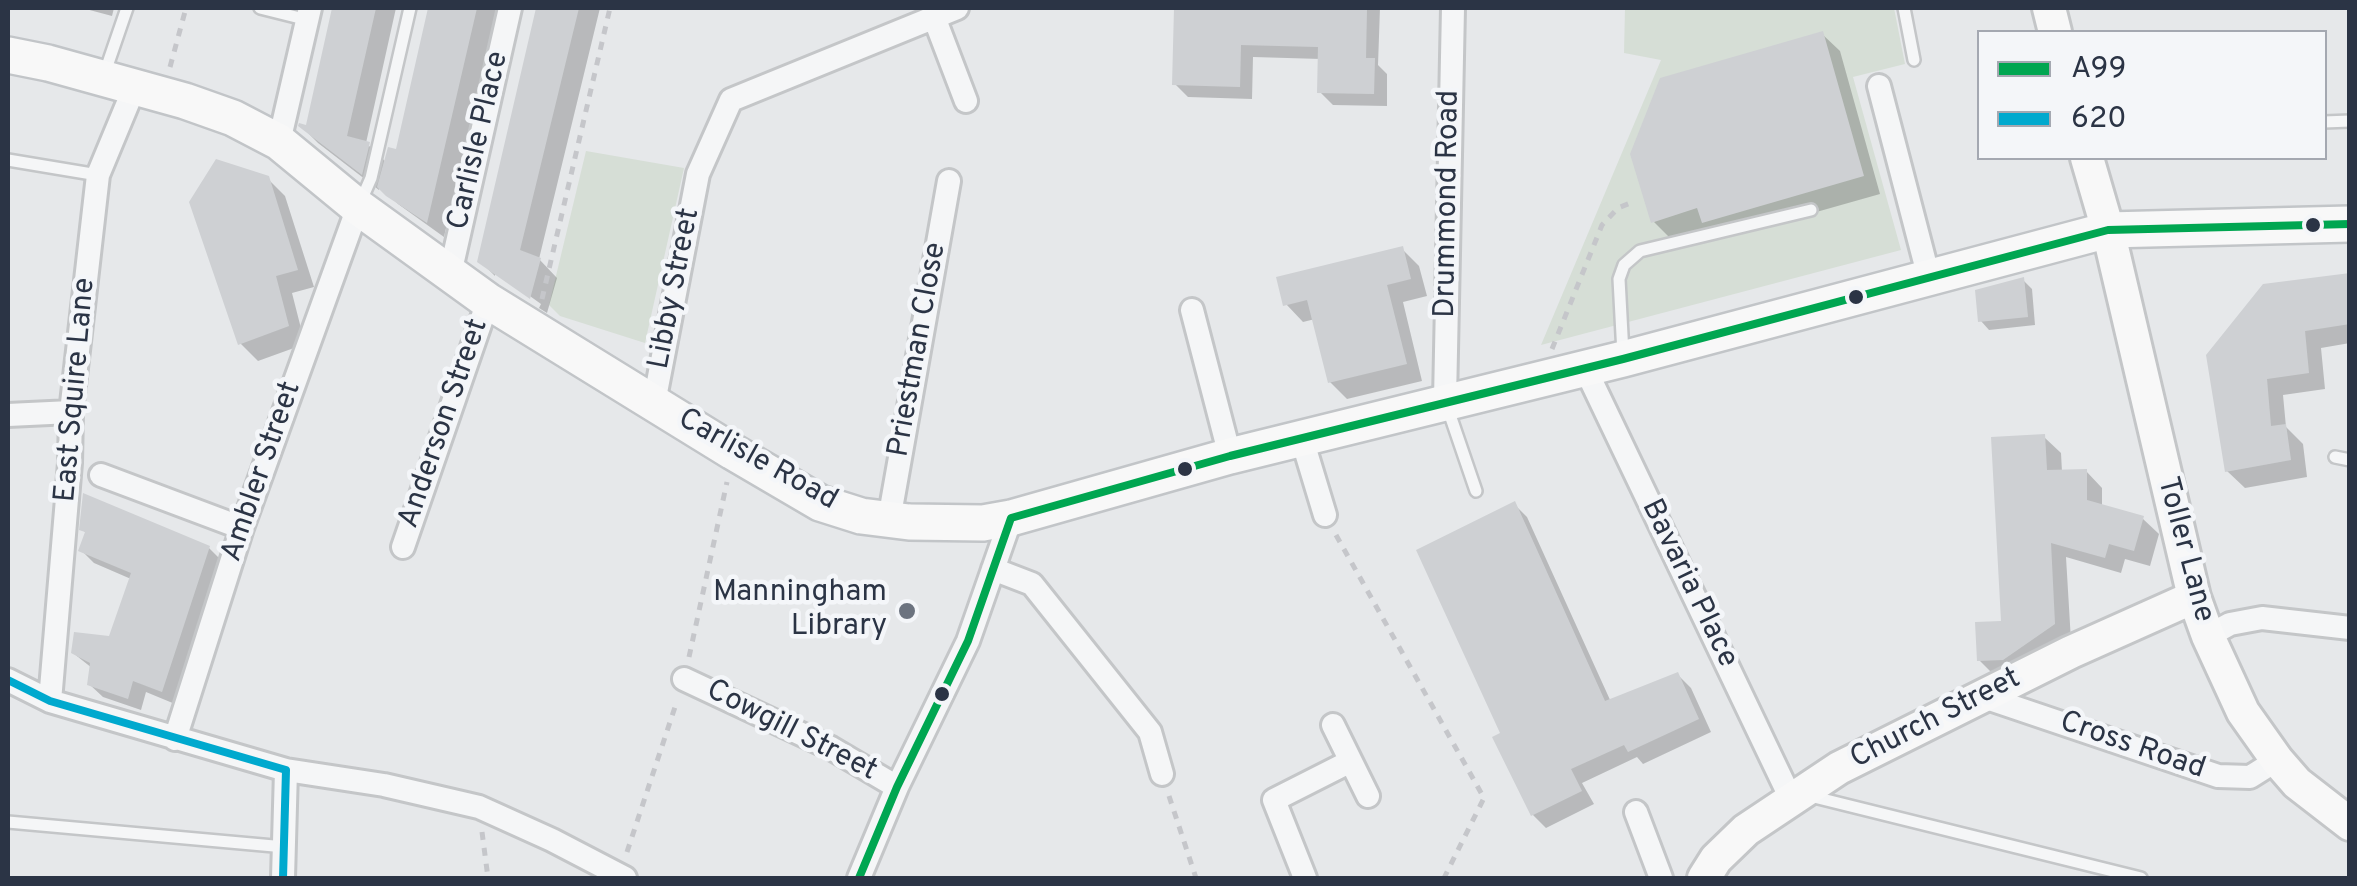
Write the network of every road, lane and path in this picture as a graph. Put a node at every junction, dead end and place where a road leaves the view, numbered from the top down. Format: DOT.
graph roads {
  1 [pos="127,8"];
  2 [pos="186,8"];
  3 [pos="260,8"];
  4 [pos="410,8"];
  5 [pos="510,8"];
  6 [pos="610,8"];
  7 [pos="957,8"];
  8 [pos="1453,8"];
  9 [pos="1904,8"];
  10 [pos="309,14"];
  11 [pos="934,17"];
  12 [pos="8,55"];
  13 [pos="1914,60"];
  14 [pos="134,86"];
  15 [pos="1879,86"];
  16 [pos="966,101"];
  17 [pos="279,142"];
  18 [pos="8,160"];
  19 [pos="2088,160"];
  20 [pos="98,175"];
  21 [pos="949,181"];
  22 [pos="1633,202"];
  23 [pos="358,207"];
  24 [pos="1810,210"];
  25 [pos="2350,224"];
  26 [pos="2108,230"];
  27 [pos="450,274"];
  28 [pos="1928,278"];
  29 [pos="488,302"];
  30 [pos="1192,310"];
  31 [pos="535,331"];
  32 [pos="1624,358"];
  33 [pos="1568,373"];
  34 [pos="1444,400"];
  35 [pos="654,404"];
  36 [pos="71,412"];
  37 [pos="8,416"];
  38 [pos="1302,438"];
  39 [pos="1230,456"];
  40 [pos="2335,456"];
  41 [pos="2350,460"];
  42 [pos="101,474"];
  43 [pos="1476,491"];
  44 [pos="1325,515"];
  45 [pos="1012,518"];
  46 [pos="888,520"];
  47 [pos="242,528"];
  48 [pos="403,547"];
  49 [pos="993,569"];
  50 [pos="2194,596"];
  51 [pos="2350,628"];
  52 [pos="2208,636"];
  53 [pos="684,679"];
  54 [pos="8,680"];
  55 [pos="1984,697"];
  56 [pos="50,702"];
  57 [pos="1333,725"];
  58 [pos="175,739"];
  59 [pos="2278,760"];
  60 [pos="1350,762"];
  61 [pos="286,770"];
  62 [pos="1162,774"];
  63 [pos="897,787"];
  64 [pos="1368,796"];
  65 [pos="1795,796"];
  66 [pos="479,807"];
  67 [pos="1636,812"];
  68 [pos="8,822"];
  69 [pos="2350,824"];
  70 [pos="285,847"];
  71 [pos="283,878"];
  72 [pos="488,878"];
  73 [pos="625,878"];
  74 [pos="859,878"];
  75 [pos="1196,878"];
  76 [pos="1305,878"];
  77 [pos="1444,878"];
  78 [pos="1660,878"];
  79 [pos="1704,878"];
  80 [pos="2141,878"];
  1 -- 14 [label="lane"];
  2 -- 14 [label="path"];
  3 -- 10 [label="lane"];
  4 -- 23 [label="lane"];
  5 -- 27 [label="street, Carlisle Place"];
  6 -- 31 [label="path"];
  7 -- 11 [label="street, Libby Street"];
  8 -- 34 [label="street, Drummond Road"];
  9 -- 13 [label="lane"];
  10 -- 17 [label="street"];
  11 -- 16 [label="street"];
  11 -- 35 [label="street, Libby Street"];
  12 -- 14 [label="main road, Carlisle Road"];
  14 -- 17 [label="main road, Carlisle Road"];
  14 -- 20 [label="street, East Squire Lane"];
  15 -- 28 [label="street"];
  17 -- 23 [label="main road, Carlisle Road"];
  18 -- 20 [label="lane"];
  19 -- 26 [label="main road, Toller Lane"];
  20 -- 36 [label="street, East Squire Lane"];
  21 -- 46 [label="street, Priestman Close"];
  22 -- 33 [label="path"];
  23 -- 27 [label="main road, Carlisle Road"];
  23 -- 47 [label="street, Ambler Street"];
  24 -- 32 [label="lane"];
  25 -- 26 [label="main road, Carlisle Road"];
  26 -- 28 [label="main road, Carlisle Road"];
  26 -- 50 [label="main road, Toller Lane"];
  27 -- 29 [label="main road, Carlisle Road"];
  28 -- 32 [label="main road, Carlisle Road"];
  29 -- 31 [label="main road, Carlisle Road"];
  29 -- 48 [label="street, Anderson Street"];
  30 -- 39 [label="street"];
  31 -- 35 [label="main road, Carlisle Road"];
  32 -- 33 [label="main road, Carlisle Road"];
  33 -- 34 [label="main road, Carlisle Road"];
  33 -- 65 [label="street, Bavaria Place"];
  34 -- 38 [label="main road, Carlisle Road"];
  34 -- 43 [label="lane"];
  35 -- 46 [label="main road, Carlisle Road"];
  36 -- 37 [label="street"];
  36 -- 56 [label="street, East Squire Lane"];
  38 -- 39 [label="main road, Carlisle Road"];
  38 -- 44 [label="street"];
  39 -- 45 [label="main road, Carlisle Road"];
  40 -- 41 [label="lane"];
  42 -- 47 [label="street"];
  44 -- 77 [label="path"];
  45 -- 46 [label="main road, Carlisle Road"];
  45 -- 49 [label="street"];
  47 -- 58 [label="street, Ambler Street"];
  49 -- 62 [label="street"];
  49 -- 63 [label="street"];
  50 -- 52 [label="main road, Toller Lane"];
  50 -- 55 [label="main road, Church Street"];
  51 -- 52 [label="street"];
  52 -- 59 [label="main road, Toller Lane"];
  53 -- 63 [label="street, Cowgill Street"];
  54 -- 56 [label="street"];
  55 -- 59 [label="street, Cross Road"];
  55 -- 65 [label="main road, Church Street"];
  56 -- 58 [label="street"];
  57 -- 60 [label="street"];
  58 -- 61 [label="street"];
  59 -- 69 [label="main road, Toller Lane"];
  60 -- 64 [label="street"];
  60 -- 76 [label="street"];
  61 -- 66 [label="street"];
  61 -- 70 [label="street"];
  62 -- 75 [label="path"];
  63 -- 74 [label="street"];
  65 -- 79 [label="main road, Church Street"];
  65 -- 80 [label="lane"];
  66 -- 72 [label="path"];
  66 -- 73 [label="street"];
  67 -- 78 [label="street"];
  68 -- 70 [label="lane"];
  70 -- 71 [label="street"];
}
